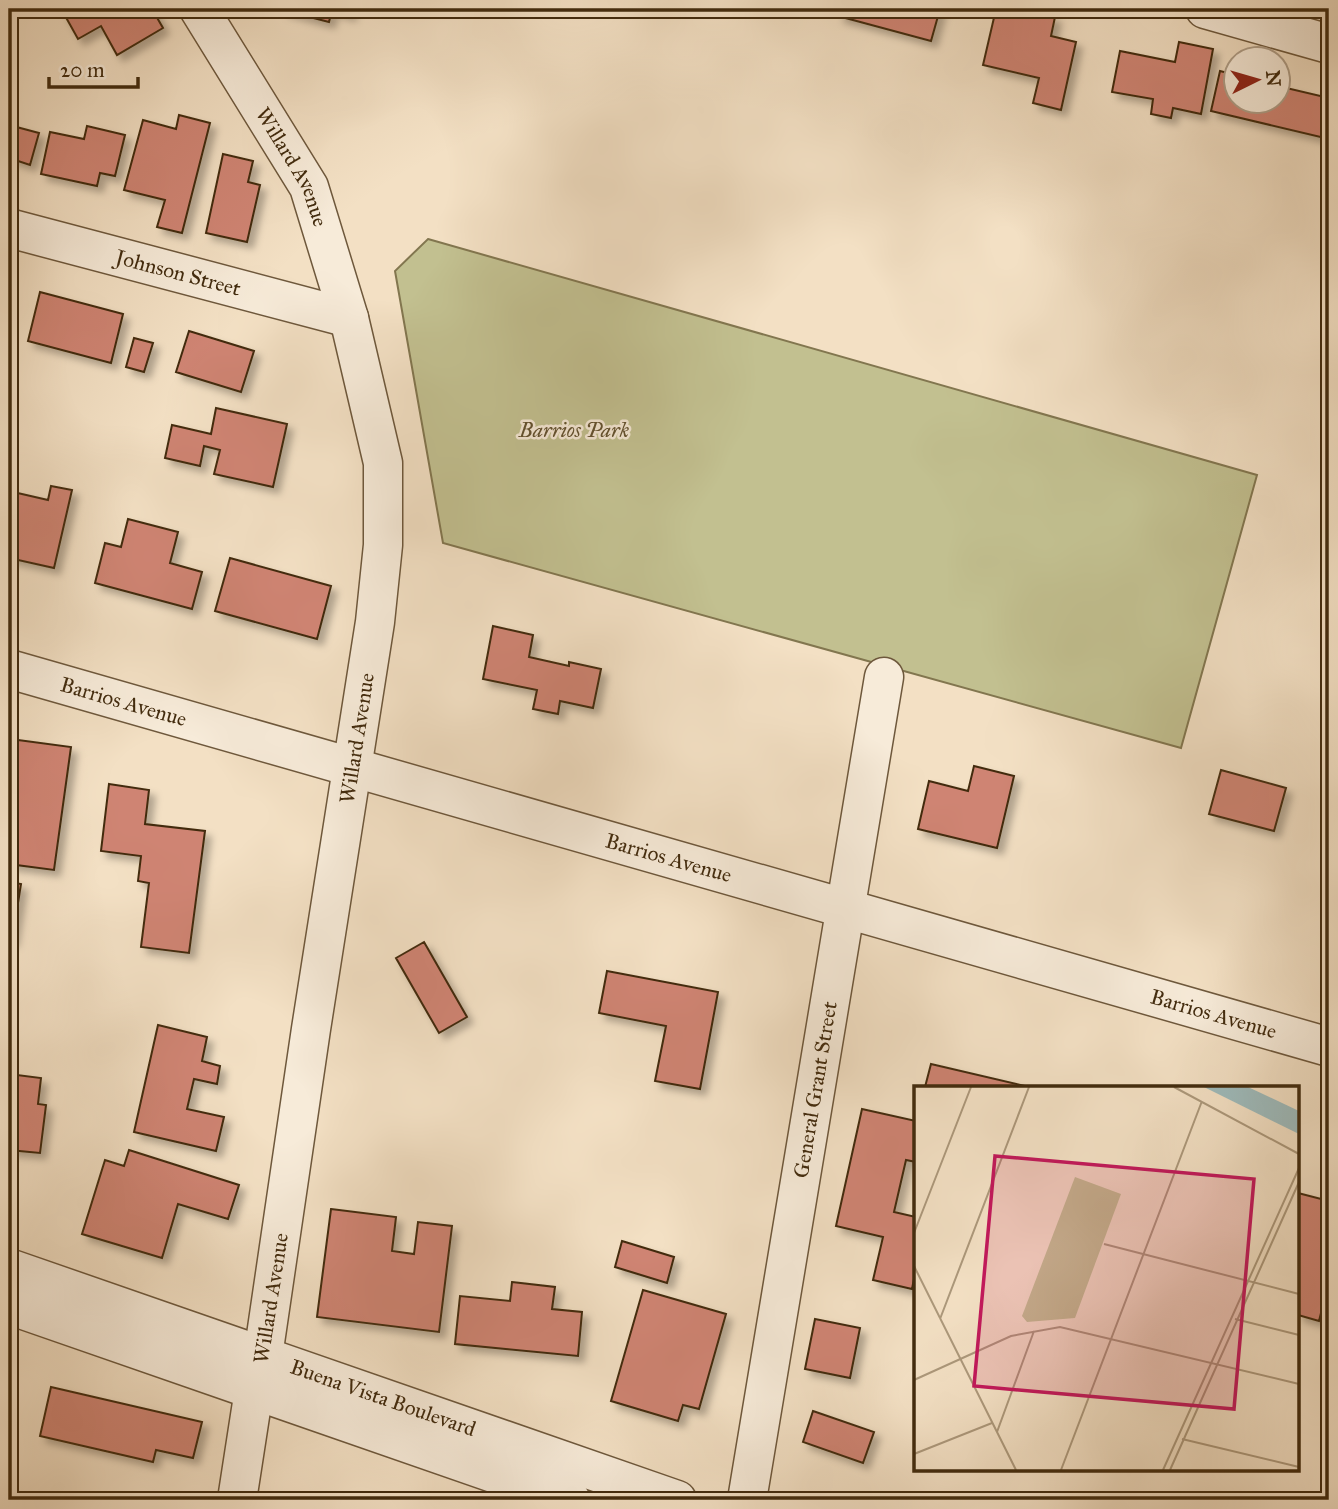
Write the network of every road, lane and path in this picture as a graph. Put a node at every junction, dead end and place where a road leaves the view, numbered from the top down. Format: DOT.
graph roads {
  1 [pos="199,9"];
  2 [pos="1205,9"];
  3 [pos="1329,44"];
  4 [pos="9,228"];
  5 [pos="349,318"];
  6 [pos="9,669"];
  7 [pos="884,677"];
  8 [pos="353,768"];
  9 [pos="845,909"];
  10 [pos="1329,1047"];
  11 [pos="9,1268"];
  12 [pos="9,1305"];
  13 [pos="259,1373"];
  14 [pos="517,1476"];
  15 [pos="237,1500"];
  16 [pos="571,1500"];
  17 [pos="677,1500"];
  18 [pos="747,1500"];
  1 -- 5 [label="street, Willard Avenue"];
  2 -- 3 [label="street"];
  4 -- 5 [label="street, Johnson Street"];
  5 -- 8 [label="street, Willard Avenue"];
  6 -- 8 [label="street, Barrios Avenue"];
  7 -- 9 [label="street, General Grant Street"];
  8 -- 9 [label="street, Barrios Avenue"];
  8 -- 13 [label="street, Willard Avenue"];
  9 -- 10 [label="street, Barrios Avenue"];
  9 -- 18 [label="street, General Grant Street"];
  11 -- 13 [label="street, Buena Vista Boulevard"];
  12 -- 13 [label="street, Buena Vista Boulevard"];
  13 -- 14 [label="street, Buena Vista Boulevard"];
  13 -- 15 [label="street, Willard Avenue"];
  14 -- 16 [label="street, Buena Vista Boulevard"];
  14 -- 17 [label="street, Buena Vista Boulevard"];
}
